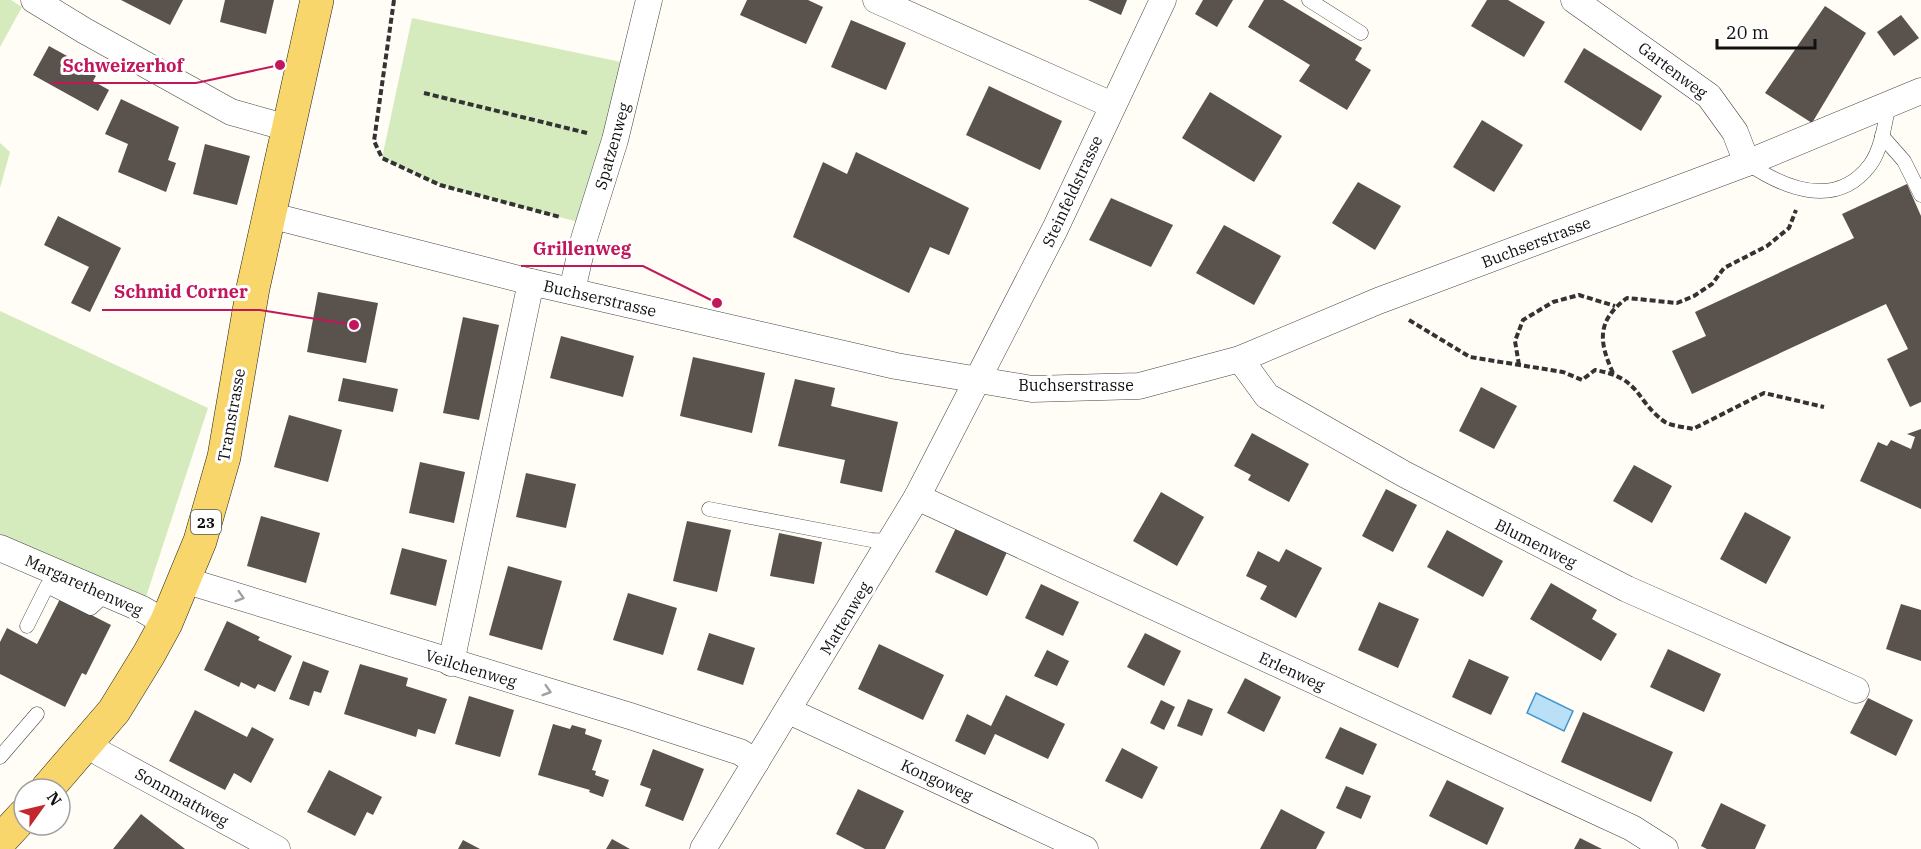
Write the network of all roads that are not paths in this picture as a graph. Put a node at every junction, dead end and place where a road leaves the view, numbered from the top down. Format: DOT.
graph roads {
  1 [pos="34,0"];
  2 [pos="317,0"];
  3 [pos="649,0"];
  4 [pos="876,0"];
  5 [pos="1163,0"];
  6 [pos="1309,0"];
  7 [pos="1574,0"];
  8 [pos="1360,33"];
  9 [pos="1921,91"];
  10 [pos="1889,103"];
  11 [pos="1112,105"];
  12 [pos="288,128"];
  13 [pos="1882,136"];
  14 [pos="1747,163"];
  15 [pos="1921,195"];
  16 [pos="269,215"];
  17 [pos="531,282"];
  18 [pos="572,290"];
  19 [pos="1240,359"];
  20 [pos="977,381"];
  21 [pos="917,497"];
  22 [pos="709,509"];
  23 [pos="891,541"];
  24 [pos="0,548"];
  25 [pos="184,580"];
  26 [pos="106,594"];
  27 [pos="166,623"];
  28 [pos="27,626"];
  29 [pos="452,663"];
  30 [pos="1856,690"];
  31 [pos="789,711"];
  32 [pos="37,714"];
  33 [pos="89,741"];
  34 [pos="0,757"];
  35 [pos="756,762"];
  36 [pos="58,777"];
  37 [pos="277,849"];
  38 [pos="704,849"];
  39 [pos="1085,849"];
  40 [pos="1665,849"];
  1 -- 12 [label="street"];
  2 -- 12 [label="main road, Tramstrasse / 23"];
  3 -- 18 [label="street, Spatzenweg"];
  4 -- 11 [label="street"];
  5 -- 11 [label="street, Steinfeldstrasse"];
  6 -- 8 [label="lane"];
  7 -- 14 [label="street, Gartenweg"];
  9 -- 10 [label="street, Buchserstrasse"];
  10 -- 13 [label="lane"];
  10 -- 14 [label="street, Buchserstrasse"];
  11 -- 20 [label="street, Steinfeldstrasse"];
  12 -- 16 [label="main road, Tramstrasse / 23"];
  13 -- 14 [label="lane"];
  13 -- 15 [label="lane"];
  14 -- 19 [label="street, Buchserstrasse"];
  16 -- 17 [label="street, Buchserstrasse"];
  16 -- 25 [label="main road, Tramstrasse / 23"];
  17 -- 18 [label="street, Buchserstrasse"];
  17 -- 29 [label="street"];
  18 -- 20 [label="street, Buchserstrasse"];
  19 -- 20 [label="street, Buchserstrasse"];
  19 -- 30 [label="street, Blumenweg"];
  20 -- 21 [label="street, Mattenweg"];
  21 -- 23 [label="street, Mattenweg"];
  21 -- 40 [label="street, Erlenweg"];
  22 -- 23 [label="lane"];
  23 -- 31 [label="street, Mattenweg"];
  24 -- 26 [label="street, Margarethenweg"];
  25 -- 27 [label="main road, Tramstrasse / 23"];
  25 -- 29 [label="street, Veilchenweg, one-way"];
  26 -- 27 [label="street, Margarethenweg"];
  26 -- 28 [label="lane"];
  27 -- 33 [label="main road, Tramstrasse / 23"];
  29 -- 35 [label="street, Veilchenweg, one-way"];
  31 -- 35 [label="street, Mattenweg"];
  31 -- 39 [label="street, Kongoweg"];
  32 -- 34 [label="lane"];
  33 -- 36 [label="main road, Tramstrasse / 23"];
  33 -- 37 [label="street, Sonnmattweg"];
  35 -- 38 [label="street, Mattenweg"];
}
